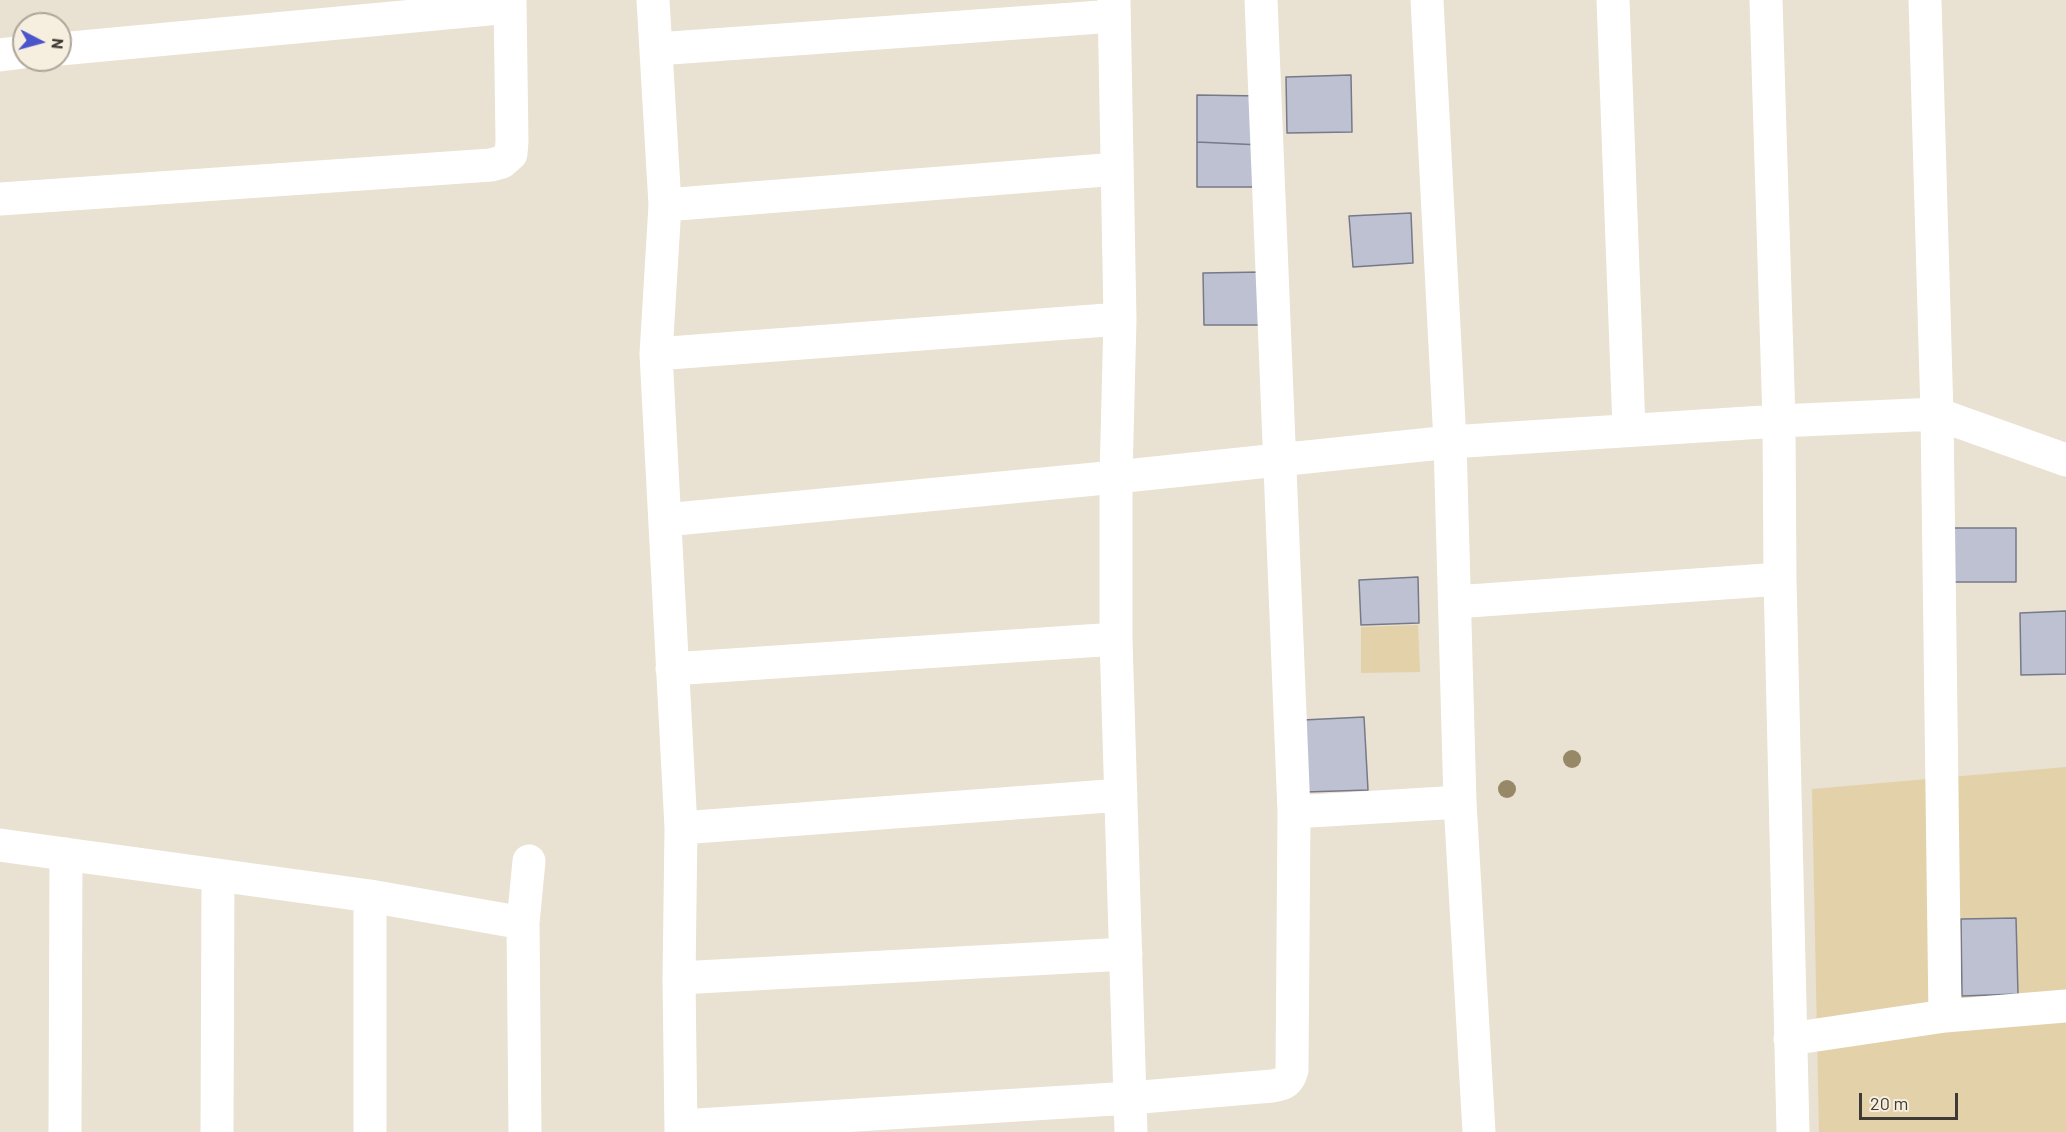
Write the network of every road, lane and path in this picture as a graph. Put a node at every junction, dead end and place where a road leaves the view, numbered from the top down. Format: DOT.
graph roads {
  1 [pos="653,0"];
  2 [pos="1261,0"];
  3 [pos="1427,0"];
  4 [pos="1613,0"];
  5 [pos="1766,0"];
  6 [pos="1925,0"];
  7 [pos="510,3"];
  8 [pos="1114,8"];
  9 [pos="72,48"];
  10 [pos="657,50"];
  11 [pos="1117,169"];
  12 [pos="0,199"];
  13 [pos="666,205"];
  14 [pos="1120,319"];
  15 [pos="656,354"];
  16 [pos="1937,414"];
  17 [pos="1779,421"];
  18 [pos="1629,429"];
  19 [pos="1450,442"];
  20 [pos="2066,460"];
  21 [pos="1280,461"];
  22 [pos="1116,477"];
  23 [pos="665,519"];
  24 [pos="1780,579"];
  25 [pos="1455,602"];
  26 [pos="1116,639"];
  27 [pos="672,669"];
  28 [pos="1121,795"];
  29 [pos="1460,802"];
  30 [pos="1294,812"];
  31 [pos="681,828"];
  32 [pos="0,845"];
  33 [pos="66,854"];
  34 [pos="529,861"];
  35 [pos="218,875"];
  36 [pos="370,896"];
  37 [pos="523,923"];
  38 [pos="1126,954"];
  39 [pos="679,978"];
  40 [pos="2066,1006"];
  41 [pos="1945,1016"];
  42 [pos="1790,1039"];
  43 [pos="1130,1098"];
  44 [pos="681,1129"];
  45 [pos="65,1132"];
  46 [pos="217,1132"];
  47 [pos="370,1132"];
  48 [pos="525,1132"];
  49 [pos="1131,1132"];
  50 [pos="1479,1132"];
  51 [pos="1793,1132"];
  1 -- 10 [label="street"];
  2 -- 21 [label="street"];
  3 -- 19 [label="street"];
  4 -- 18 [label="street"];
  5 -- 17 [label="street"];
  6 -- 16 [label="street"];
  7 -- 9 [label="street"];
  7 -- 12 [label="street"];
  8 -- 10 [label="street"];
  8 -- 11 [label="street"];
  10 -- 13 [label="street"];
  11 -- 13 [label="street"];
  11 -- 14 [label="street"];
  13 -- 15 [label="street"];
  14 -- 15 [label="street"];
  14 -- 22 [label="street"];
  15 -- 23 [label="street"];
  16 -- 17 [label="street"];
  16 -- 20 [label="street"];
  16 -- 41 [label="street"];
  17 -- 18 [label="street"];
  17 -- 24 [label="street"];
  18 -- 19 [label="street"];
  19 -- 21 [label="street"];
  19 -- 25 [label="street"];
  21 -- 22 [label="street"];
  21 -- 30 [label="street"];
  22 -- 23 [label="street"];
  22 -- 26 [label="street"];
  23 -- 27 [label="street"];
  24 -- 25 [label="street"];
  24 -- 42 [label="street"];
  25 -- 29 [label="street"];
  26 -- 27 [label="street"];
  26 -- 28 [label="street"];
  27 -- 31 [label="street"];
  28 -- 31 [label="street"];
  28 -- 38 [label="street"];
  29 -- 30 [label="street"];
  29 -- 50 [label="street"];
  30 -- 43 [label="street"];
  31 -- 39 [label="street"];
  32 -- 33 [label="street"];
  33 -- 35 [label="street"];
  33 -- 45 [label="street"];
  34 -- 37 [label="street"];
  35 -- 36 [label="street"];
  35 -- 46 [label="street"];
  36 -- 37 [label="street"];
  36 -- 47 [label="street"];
  37 -- 48 [label="street"];
  38 -- 39 [label="street"];
  38 -- 43 [label="street"];
  39 -- 44 [label="street"];
  40 -- 41 [label="street"];
  41 -- 42 [label="street"];
  42 -- 51 [label="street"];
  43 -- 44 [label="street"];
  43 -- 49 [label="street"];
}
